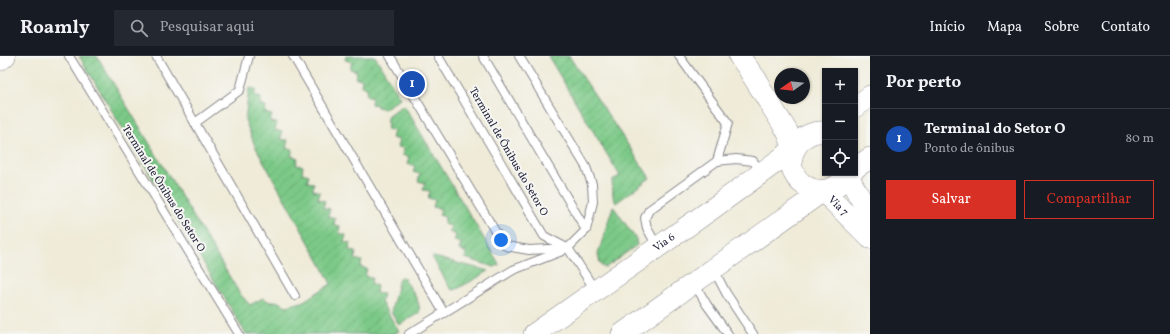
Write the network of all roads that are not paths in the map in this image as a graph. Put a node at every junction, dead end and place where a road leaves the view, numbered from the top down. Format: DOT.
graph roads {
  1 [pos="5,56"];
  2 [pos="69,56"];
  3 [pos="156,56"];
  4 [pos="249,56"];
  5 [pos="293,56"];
  6 [pos="390,56"];
  7 [pos="438,56"];
  8 [pos="483,56"];
  9 [pos="519,56"];
  10 [pos="679,56"];
  11 [pos="0,60"];
  12 [pos="744,64"];
  13 [pos="870,96"];
  14 [pos="858,105"];
  15 [pos="195,123"];
  16 [pos="822,131"];
  17 [pos="822,131"];
  18 [pos="794,149"];
  19 [pos="870,158"];
  20 [pos="717,161"];
  21 [pos="858,166"];
  22 [pos="762,172"];
  23 [pos="847,176"];
  24 [pos="852,176"];
  25 [pos="823,191"];
  26 [pos="870,216"];
  27 [pos="586,230"];
  28 [pos="870,238"];
  29 [pos="657,247"];
  30 [pos="568,248"];
  31 [pos="713,269"];
  32 [pos="694,283"];
  33 [pos="595,290"];
  34 [pos="295,296"];
  35 [pos="444,313"];
  36 [pos="239,334"];
  37 [pos="409,334"];
  38 [pos="534,334"];
  39 [pos="622,334"];
  40 [pos="728,334"];
  41 [pos="753,334"];
  1 -- 11 [label="main road"];
  2 -- 36 [label="lane, Terminal de Ônibus do Setor O"];
  3 -- 15 [label="lane"];
  4 -- 15 [label="lane"];
  5 -- 35 [label="lane"];
  6 -- 30 [label="lane"];
  7 -- 30 [label="lane, Terminal de Ônibus do Setor O"];
  8 -- 27 [label="lane"];
  9 -- 27 [label="lane"];
  10 -- 20 [label="lane"];
  12 -- 16 [label="main road"];
  12 -- 18 [label="main road"];
  13 -- 14 [label="main road"];
  15 -- 34 [label="lane"];
  17 -- 18 [label="main road, Via 6"];
  18 -- 22 [label="main road, Via 6"];
  18 -- 25 [label="main road"];
  19 -- 21 [label="main road"];
  20 -- 22 [label="lane"];
  20 -- 29 [label="lane"];
  22 -- 29 [label="main road, Via 6"];
  23 -- 25 [label="main road"];
  24 -- 26 [label="main road, Via 7"];
  25 -- 28 [label="main road, Via 7"];
  25 -- 31 [label="main road"];
  27 -- 30 [label="lane"];
  29 -- 33 [label="main road, Via 6"];
  30 -- 33 [label="lane"];
  30 -- 35 [label="lane"];
  31 -- 32 [label="main road"];
  31 -- 41 [label="lane"];
  32 -- 39 [label="main road"];
  32 -- 40 [label="lane"];
  33 -- 38 [label="main road, Via 6"];
  35 -- 37 [label="lane"];
}
